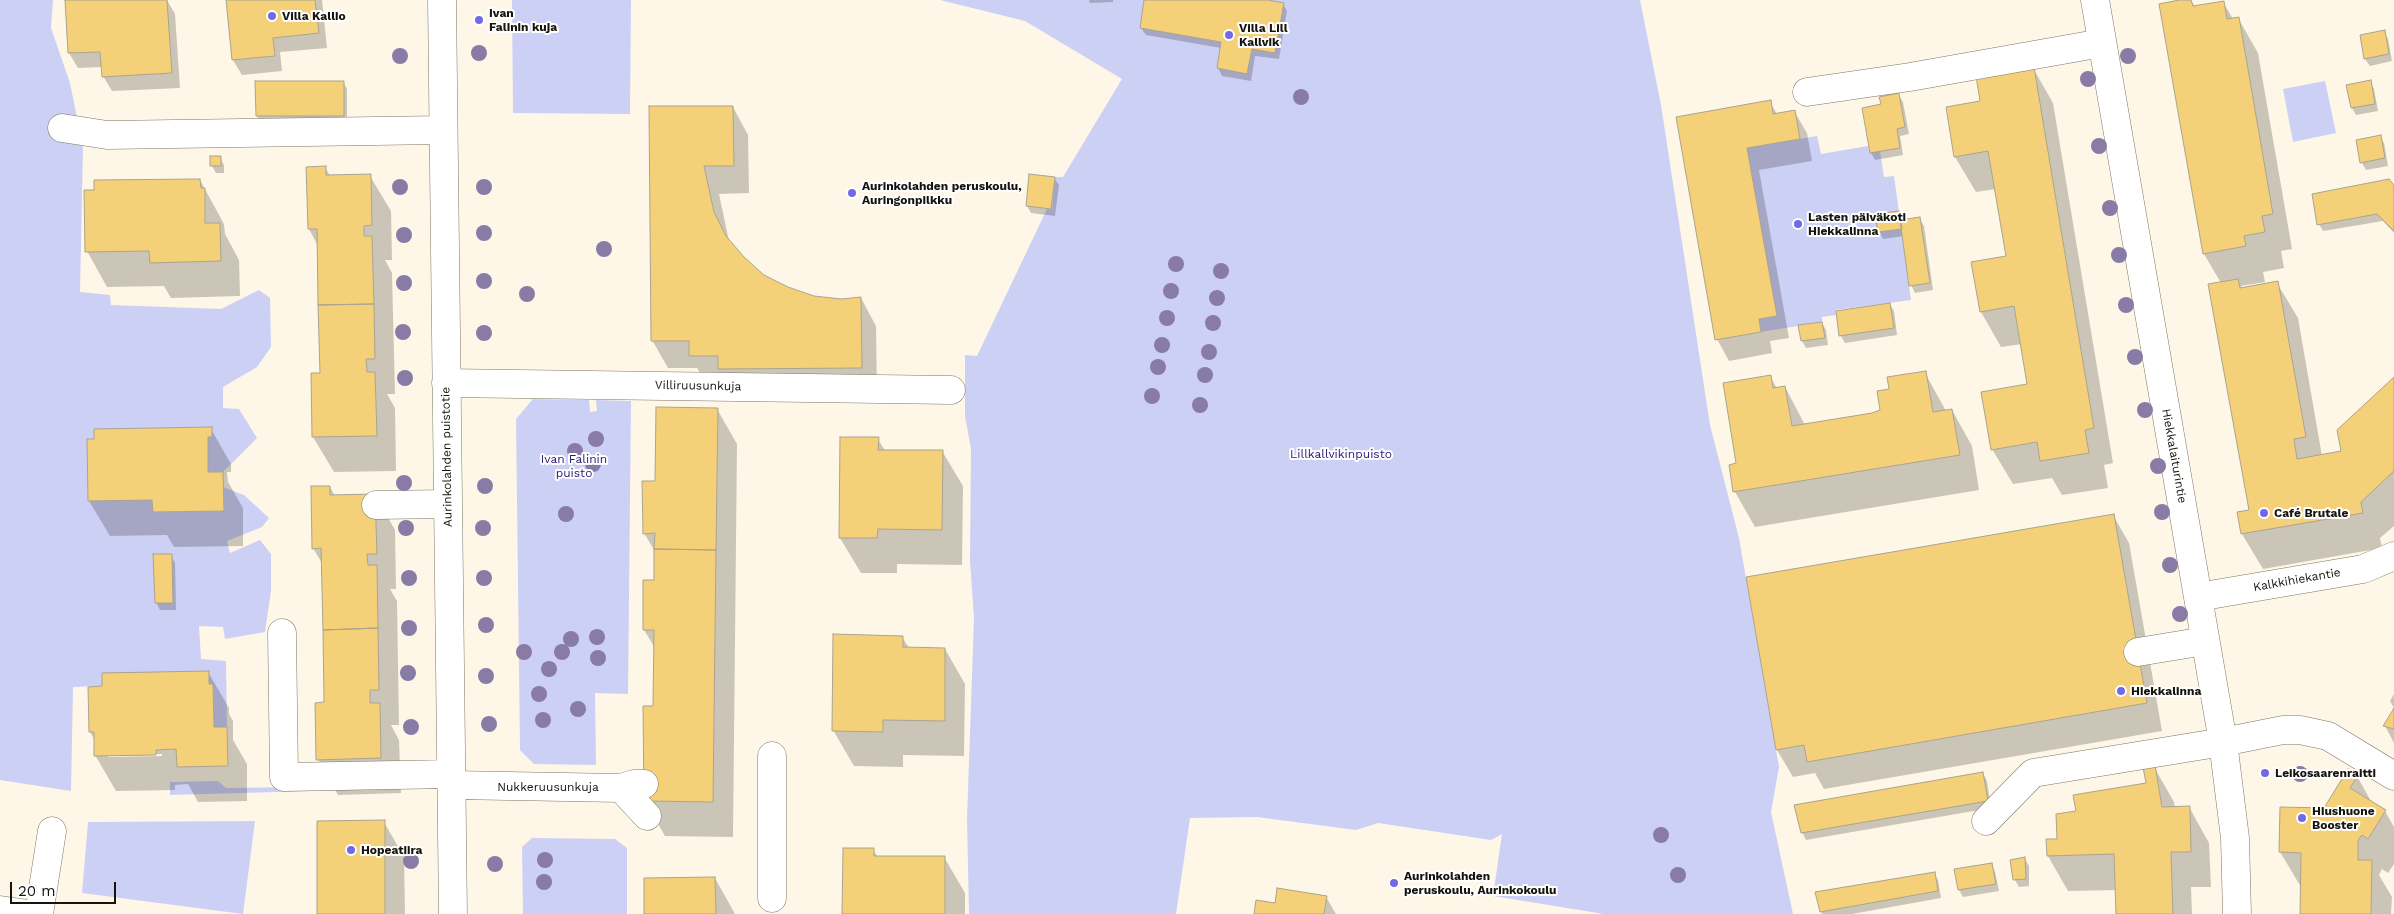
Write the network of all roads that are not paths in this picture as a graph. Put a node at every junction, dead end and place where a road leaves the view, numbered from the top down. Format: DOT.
graph roads {
  1 [pos="442,0"];
  2 [pos="2095,0"];
  3 [pos="2102,44"];
  4 [pos="1807,92"];
  5 [pos="62,128"];
  6 [pos="442,130"];
  7 [pos="446,383"];
  8 [pos="951,390"];
  9 [pos="448,504"];
  10 [pos="376,506"];
  11 [pos="2394,556"];
  12 [pos="2198,597"];
  13 [pos="282,633"];
  14 [pos="2206,640"];
  15 [pos="2138,652"];
  16 [pos="2223,742"];
  17 [pos="772,756"];
  18 [pos="2394,776"];
  19 [pos="452,779"];
  20 [pos="647,816"];
  21 [pos="1986,821"];
  22 [pos="52,831"];
  23 [pos="772,898"];
  24 [pos="0,910"];
  25 [pos="29,914"];
  26 [pos="39,914"];
  27 [pos="454,914"];
  28 [pos="2237,914"];
  1 -- 6 [label="street, Aurinkolahden puistotie"];
  2 -- 3 [label="street, Hiekkalaiturintie"];
  3 -- 4 [label="street"];
  3 -- 12 [label="street, Hiekkalaiturintie"];
  5 -- 6 [label="street"];
  6 -- 7 [label="street, Aurinkolahden puistotie"];
  7 -- 8 [label="street, Villiruusunkuja"];
  7 -- 9 [label="street, Aurinkolahden puistotie"];
  9 -- 10 [label="street"];
  9 -- 19 [label="street, Aurinkolahden puistotie"];
  11 -- 12 [label="street, Kalkkihiekantie"];
  12 -- 14 [label="street, Hiekkalaiturintie"];
  13 -- 19 [label="street, Nukkeruusunkuja"];
  14 -- 15 [label="street"];
  14 -- 16 [label="street, Hiekkalaiturintie"];
  16 -- 18 [label="street"];
  16 -- 21 [label="street"];
  16 -- 28 [label="street, Hiekkalaiturintie"];
  17 -- 23 [label="street"];
  19 -- 20 [label="street, Nukkeruusunkuja"];
  19 -- 27 [label="street, Aurinkolahden puistotie"];
  22 -- 26 [label="street"];
  24 -- 25 [label="street"];
}
